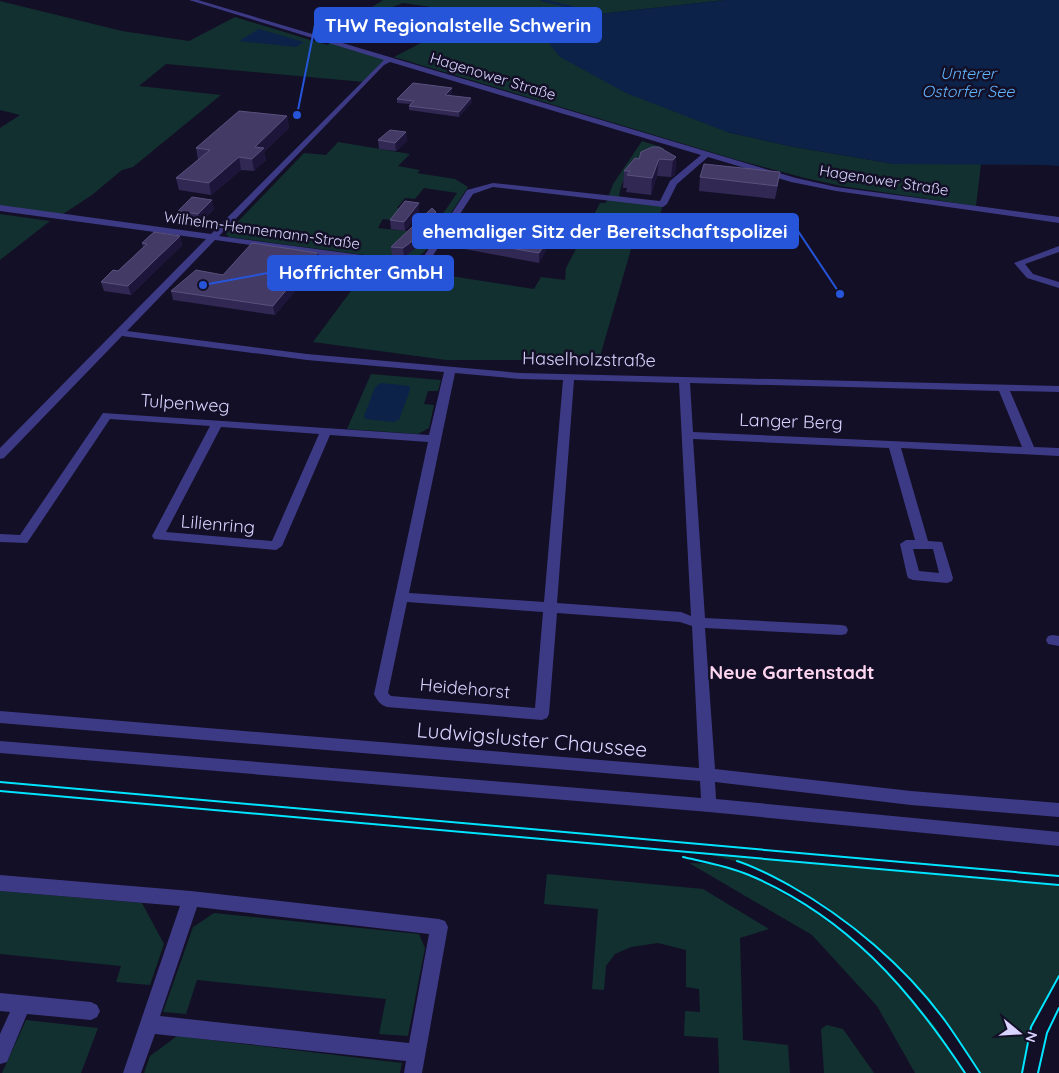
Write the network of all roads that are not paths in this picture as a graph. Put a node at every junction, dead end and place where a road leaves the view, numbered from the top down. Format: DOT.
graph roads {
  1 [pos="192,0"];
  2 [pos="389,60"];
  3 [pos="706,155"];
  4 [pos="0,208"];
  5 [pos="1059,220"];
  6 [pos="213,238"];
  7 [pos="1059,248"];
  8 [pos="1059,285"];
  9 [pos="121,333"];
  10 [pos="450,371"];
  11 [pos="569,376"];
  12 [pos="684,379"];
  13 [pos="1003,388"];
  14 [pos="1059,389"];
  15 [pos="217,423"];
  16 [pos="326,431"];
  17 [pos="687,435"];
  18 [pos="434,439"];
  19 [pos="894,444"];
  20 [pos="1029,450"];
  21 [pos="1059,452"];
  22 [pos="0,455"];
  23 [pos="0,538"];
  24 [pos="923,545"];
  25 [pos="402,597"];
  26 [pos="551,608"];
  27 [pos="697,622"];
  28 [pos="841,630"];
  29 [pos="0,717"];
  30 [pos="0,747"];
  31 [pos="707,775"];
  32 [pos="709,805"];
  33 [pos="1059,810"];
  34 [pos="1059,839"];
  35 [pos="0,883"];
  36 [pos="191,899"];
  37 [pos="0,1002"];
  38 [pos="22,1005"];
  39 [pos="91,1011"];
  40 [pos="150,1024"];
  41 [pos="416,1053"];
  42 [pos="0,1055"];
  43 [pos="132,1073"];
  44 [pos="413,1073"];
  1 -- 2 [label="street, Hagenower Straße"];
  2 -- 3 [label="street, Hagenower Straße"];
  2 -- 6 [label="street"];
  3 -- 5 [label="street, Hagenower Straße"];
  3 -- 6 [label="street, Wilhelm-Hennemann-Straße"];
  4 -- 6 [label="street, Wilhelm-Hennemann-Straße"];
  6 -- 9 [label="street"];
  7 -- 8 [label="street"];
  9 -- 10 [label="street, Haselholzstraße"];
  9 -- 22 [label="street"];
  10 -- 11 [label="street, Haselholzstraße"];
  10 -- 18 [label="street"];
  11 -- 12 [label="street, Haselholzstraße"];
  11 -- 26 [label="street, Heidehorst"];
  12 -- 13 [label="street, Haselholzstraße"];
  12 -- 17 [label="street"];
  13 -- 14 [label="street, Haselholzstraße"];
  13 -- 20 [label="street"];
  15 -- 16 [label="street, Tulpenweg"];
  15 -- 16 [label="street, Lilienring"];
  15 -- 23 [label="street, Tulpenweg"];
  16 -- 18 [label="street, Tulpenweg"];
  17 -- 19 [label="street, Langer Berg"];
  17 -- 27 [label="street"];
  18 -- 25 [label="street, Heidehorst"];
  19 -- 20 [label="street, Langer Berg"];
  19 -- 24 [label="street"];
  20 -- 21 [label="street, Langer Berg"];
  25 -- 26 [label="street"];
  25 -- 26 [label="street, Heidehorst"];
  26 -- 27 [label="street"];
  27 -- 28 [label="street"];
  27 -- 31 [label="street"];
  29 -- 31 [label="street, Ludwigsluster Chaussee"];
  30 -- 32 [label="street"];
  31 -- 32 [label="street"];
  31 -- 33 [label="street, Ludwigsluster Chaussee"];
  32 -- 34 [label="street"];
  35 -- 36 [label="street"];
  36 -- 40 [label="street"];
  36 -- 41 [label="street"];
  37 -- 38 [label="street"];
  38 -- 39 [label="street"];
  38 -- 42 [label="street"];
  40 -- 41 [label="street"];
  40 -- 43 [label="street"];
  41 -- 44 [label="street"];
}
